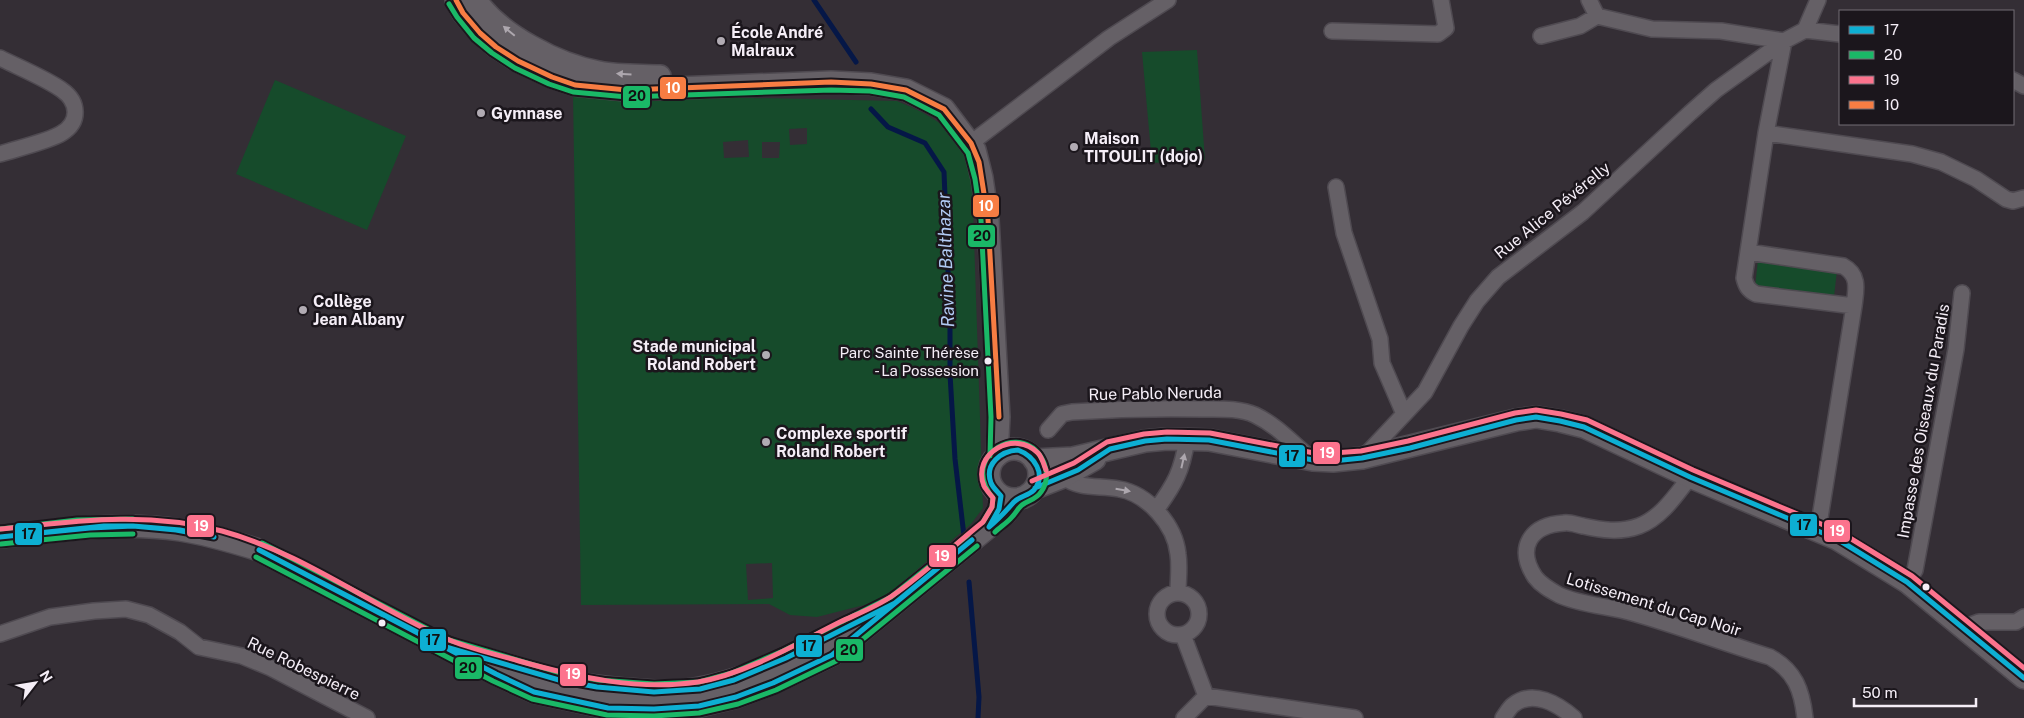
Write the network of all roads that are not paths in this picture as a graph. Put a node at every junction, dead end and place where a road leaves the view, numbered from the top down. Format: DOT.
graph roads {
  1 [pos="456,0"];
  2 [pos="476,0"];
  3 [pos="1168,0"];
  4 [pos="1441,0"];
  5 [pos="1589,0"];
  6 [pos="1818,0"];
  7 [pos="1597,16"];
  8 [pos="1805,30"];
  9 [pos="1332,31"];
  10 [pos="1839,34"];
  11 [pos="1541,36"];
  12 [pos="1784,41"];
  13 [pos="0,58"];
  14 [pos="1766,133"];
  15 [pos="976,139"];
  16 [pos="0,154"];
  17 [pos="1336,187"];
  18 [pos="2024,198"];
  19 [pos="1748,252"];
  20 [pos="1962,293"];
  21 [pos="1854,306"];
  22 [pos="1404,414"];
  23 [pos="999,418"];
  24 [pos="1048,430"];
  25 [pos="1187,439"];
  26 [pos="1110,449"];
  27 [pos="1026,454"];
  28 [pos="996,456"];
  29 [pos="1362,458"];
  30 [pos="1313,460"];
  31 [pos="1064,477"];
  32 [pos="1690,477"];
  33 [pos="1035,488"];
  34 [pos="1009,497"];
  35 [pos="1156,510"];
  36 [pos="1818,530"];
  37 [pos="0,537"];
  38 [pos="1907,582"];
  39 [pos="1178,593"];
  40 [pos="2024,617"];
  41 [pos="1963,628"];
  42 [pos="0,634"];
  43 [pos="1183,635"];
  44 [pos="2024,678"];
  45 [pos="1206,696"];
  46 [pos="653,706"];
  47 [pos="1287,713"];
  48 [pos="367,718"];
  49 [pos="1184,718"];
  50 [pos="1355,718"];
  51 [pos="1503,718"];
  52 [pos="1574,718"];
  53 [pos="1804,718"];
  1 -- 15 [label="main road"];
  15 -- 2 [label="main road, one-way"];
  3 -- 15 [label="street"];
  4 -- 9 [label="street"];
  5 -- 7 [label="street"];
  6 -- 8 [label="street"];
  7 -- 11 [label="street"];
  7 -- 12 [label="street"];
  8 -- 10 [label="street"];
  8 -- 12 [label="street, Rue Alice Pévérelly"];
  12 -- 14 [label="street"];
  12 -- 22 [label="street, Rue Alice Pévérelly"];
  13 -- 16 [label="street"];
  14 -- 18 [label="street"];
  14 -- 19 [label="street"];
  15 -- 23 [label="main road"];
  17 -- 22 [label="street"];
  19 -- 21 [label="street"];
  19 -- 21 [label="street"];
  20 -- 38 [label="street, Impasse des Oiseaux du Paradis"];
  21 -- 36 [label="street"];
  22 -- 29 [label="street, Rue Alice Pévérelly"];
  23 -- 27 [label="main road"];
  23 -- 28 [label="main road"];
  24 -- 30 [label="street, Rue Pablo Neruda"];
  25 -- 26 [label="main road"];
  25 -- 30 [label="main road"];
  35 -- 25 [label="street, one-way"];
  26 -- 27 [label="main road"];
  26 -- 31 [label="main road"];
  27 -- 28 [label="main road"];
  27 -- 33 [label="main road"];
  28 -- 34 [label="main road"];
  29 -- 30 [label="main road"];
  29 -- 32 [label="main road"];
  31 -- 33 [label="main road"];
  31 -- 35 [label="street, one-way"];
  32 -- 36 [label="main road"];
  32 -- 53 [label="street, Lotissement du Cap Noir"];
  33 -- 34 [label="main road"];
  34 -- 46 [label="main road"];
  35 -- 39 [label="street"];
  36 -- 38 [label="main road"];
  37 -- 46 [label="main road"];
  38 -- 41 [label="main road"];
  39 -- 43 [label="street"];
  39 -- 43 [label="street"];
  40 -- 41 [label="street"];
  41 -- 44 [label="main road"];
  42 -- 48 [label="street, Rue Robespierre"];
  43 -- 45 [label="street"];
  45 -- 47 [label="street"];
  45 -- 49 [label="street"];
  47 -- 50 [label="street"];
  51 -- 52 [label="street"];
}
